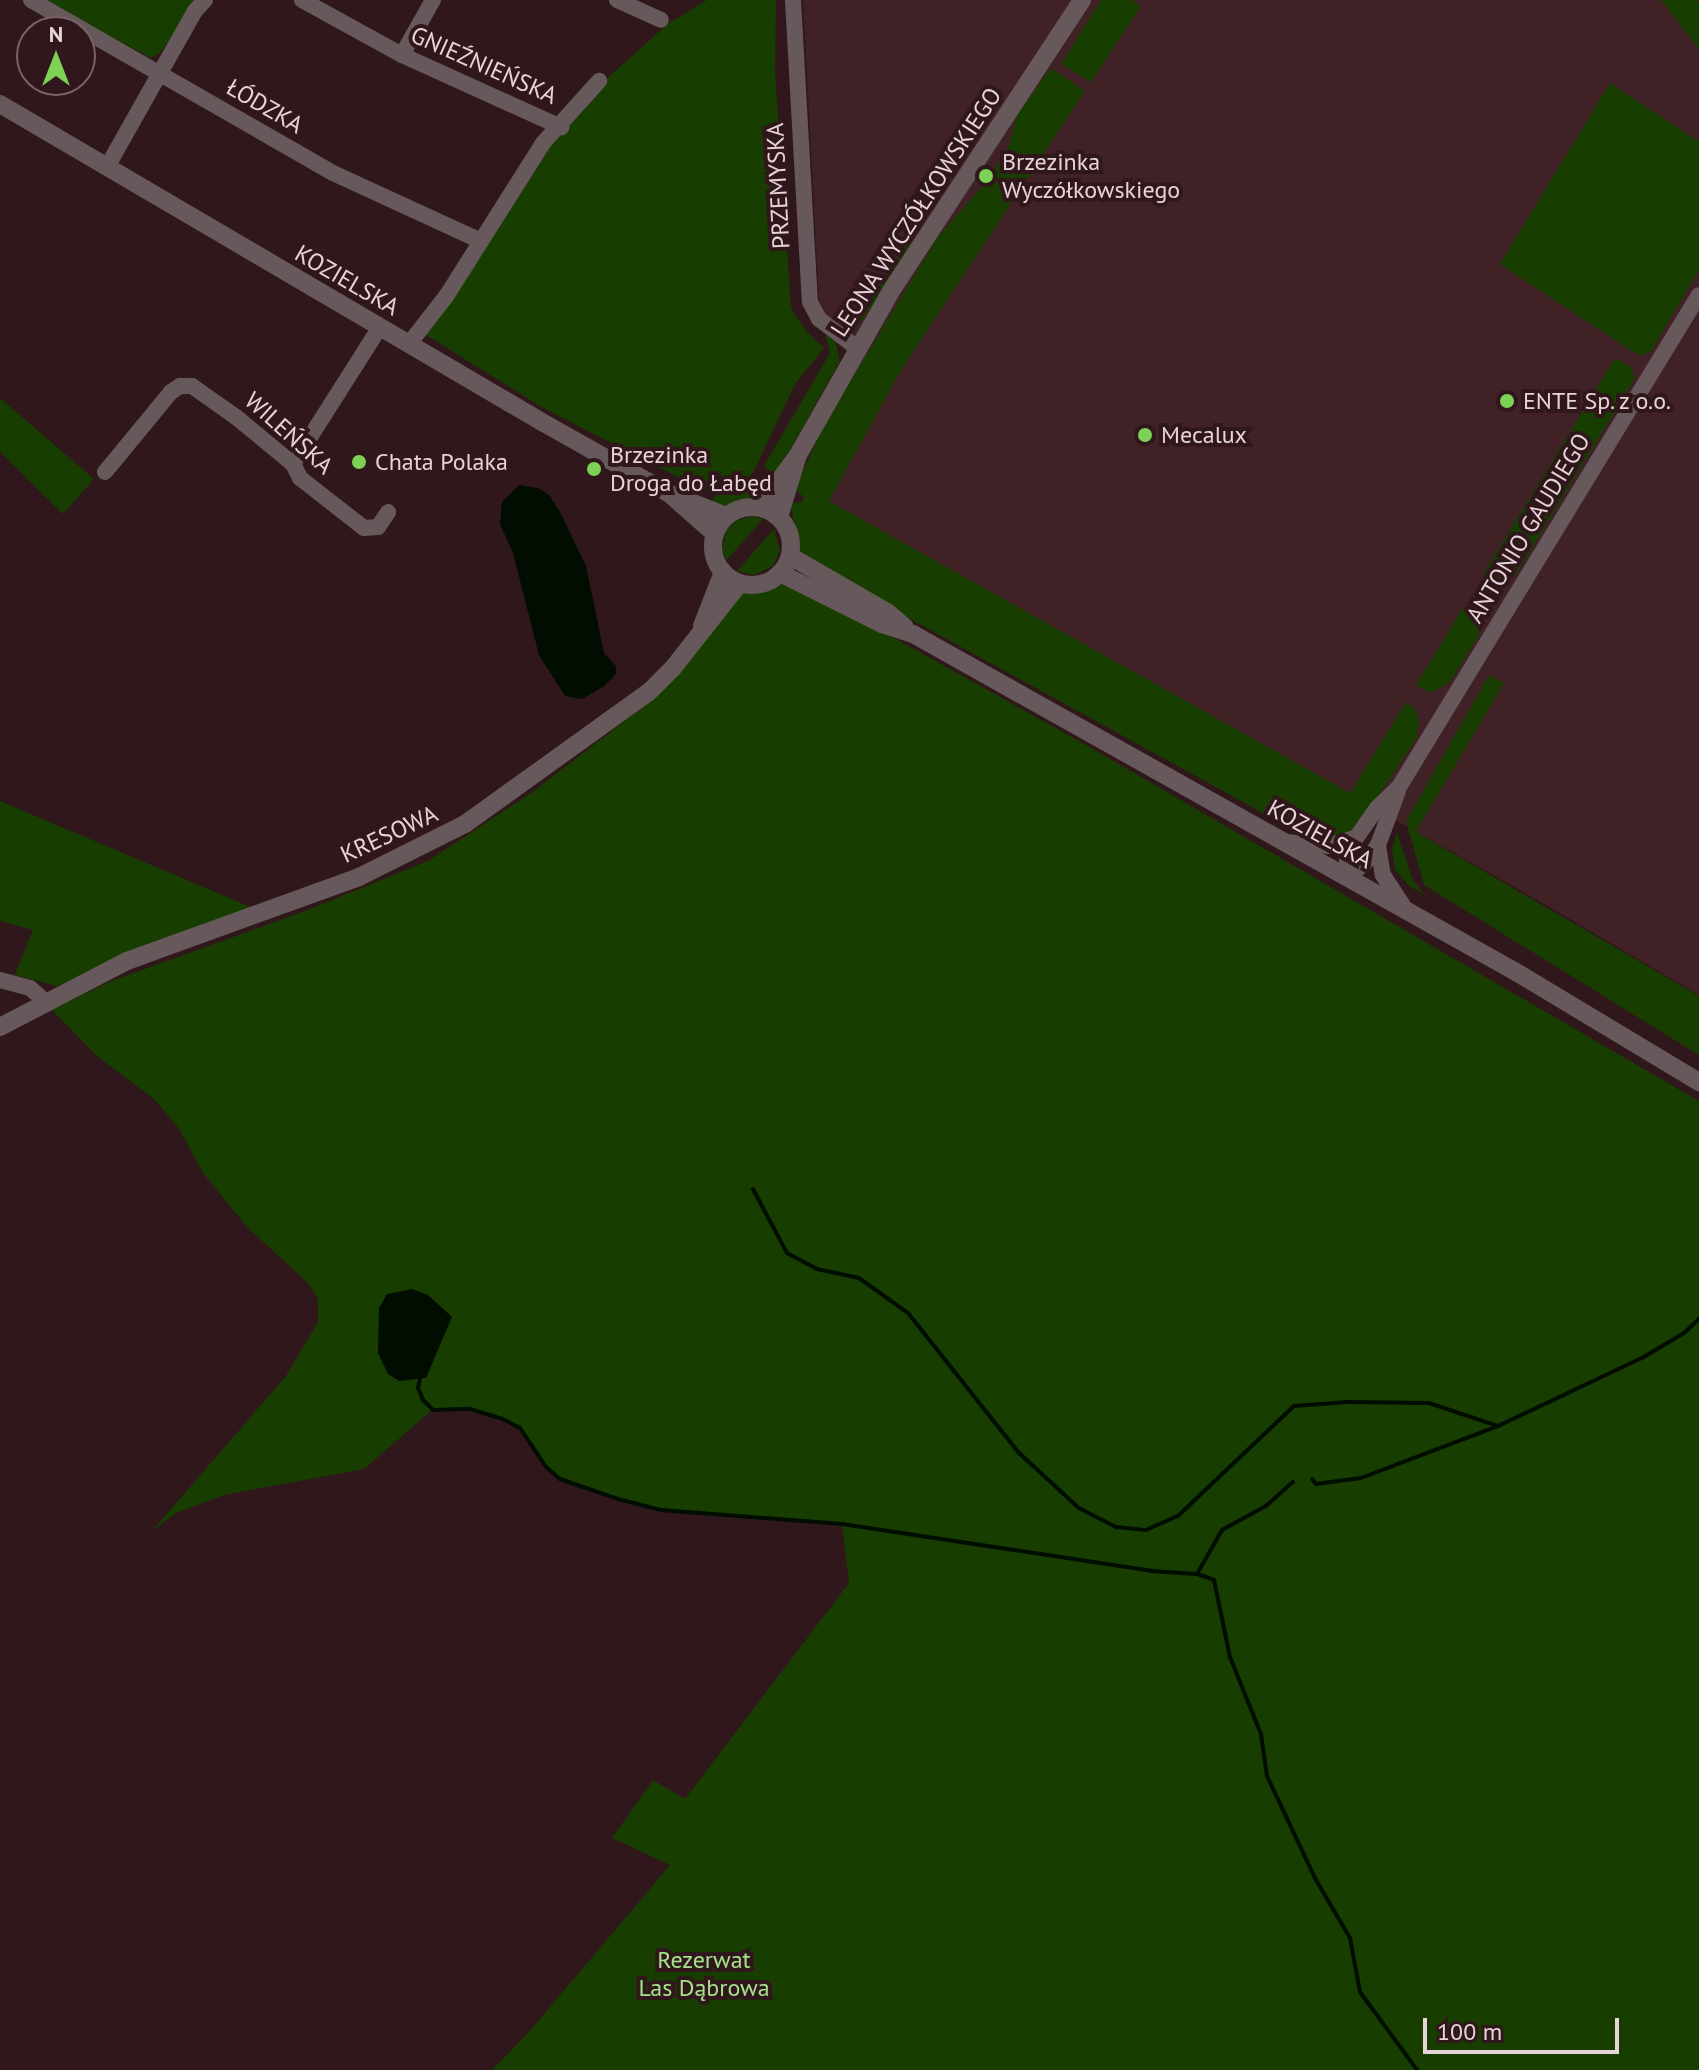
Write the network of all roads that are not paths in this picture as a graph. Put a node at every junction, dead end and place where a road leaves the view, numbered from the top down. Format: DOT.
graph roads {
  1 [pos="31,0"];
  2 [pos="205,0"];
  3 [pos="302,0"];
  4 [pos="433,0"];
  5 [pos="617,0"];
  6 [pos="793,0"];
  7 [pos="1082,0"];
  8 [pos="661,20"];
  9 [pos="402,55"];
  10 [pos="159,72"];
  11 [pos="599,81"];
  12 [pos="0,104"];
  13 [pos="561,127"];
  14 [pos="107,167"];
  15 [pos="481,241"];
  16 [pos="1699,295"];
  17 [pos="380,327"];
  18 [pos="409,344"];
  19 [pos="857,348"];
  20 [pos="798,455"];
  21 [pos="293,464"];
  22 [pos="105,472"];
  23 [pos="670,494"];
  24 [pos="760,507"];
  25 [pos="388,512"];
  26 [pos="726,516"];
  27 [pos="779,517"];
  28 [pos="714,533"];
  29 [pos="790,556"];
  30 [pos="723,572"];
  31 [pos="780,573"];
  32 [pos="740,583"];
  33 [pos="701,628"];
  34 [pos="913,634"];
  35 [pos="1399,787"];
  36 [pos="1355,838"];
  37 [pos="1286,842"];
  38 [pos="1378,845"];
  39 [pos="1347,877"];
  40 [pos="1406,910"];
  41 [pos="0,980"];
  42 [pos="46,1002"];
  43 [pos="0,1027"];
  44 [pos="1699,1082"];
  1 -- 10 [label="street, ŁÓDZKA"];
  2 -- 10 [label="street"];
  3 -- 9 [label="street, GNIEŹNIEŃSKA"];
  4 -- 9 [label="street"];
  5 -- 8 [label="street"];
  6 -- 19 [label="street, PRZEMYSKA"];
  7 -- 19 [label="street, LEONA WYCZÓŁKOWSKIEGO"];
  9 -- 13 [label="street, GNIEŹNIEŃSKA"];
  10 -- 14 [label="street"];
  10 -- 15 [label="street, ŁÓDZKA"];
  11 -- 13 [label="street"];
  12 -- 14 [label="street, KOZIELSKA"];
  13 -- 15 [label="street"];
  14 -- 17 [label="street, KOZIELSKA"];
  15 -- 18 [label="street"];
  16 -- 35 [label="street, ANTONIO GAUDIEGO"];
  17 -- 18 [label="street, KOZIELSKA"];
  17 -- 21 [label="street"];
  18 -- 23 [label="street, KOZIELSKA"];
  19 -- 20 [label="street, LEONA WYCZÓŁKOWSKIEGO"];
  20 -- 24 [label="street, LEONA WYCZÓŁKOWSKIEGO"];
  20 -- 27 [label="street, LEONA WYCZÓŁKOWSKIEGO"];
  21 -- 22 [label="street, WILEŃSKA"];
  21 -- 25 [label="street, WILEŃSKA"];
  23 -- 26 [label="street, KOZIELSKA"];
  23 -- 28 [label="street, KOZIELSKA"];
  24 -- 26 [label="street"];
  24 -- 27 [label="street"];
  26 -- 28 [label="street"];
  27 -- 29 [label="street"];
  28 -- 30 [label="street"];
  29 -- 31 [label="street"];
  29 -- 34 [label="street, KOZIELSKA"];
  30 -- 32 [label="street"];
  30 -- 33 [label="street, KRESOWA"];
  31 -- 32 [label="street"];
  31 -- 34 [label="street, KOZIELSKA"];
  32 -- 33 [label="street, KRESOWA"];
  33 -- 42 [label="street, KRESOWA"];
  34 -- 37 [label="street, KOZIELSKA"];
  35 -- 36 [label="street, ANTONIO GAUDIEGO"];
  35 -- 38 [label="street, ANTONIO GAUDIEGO"];
  36 -- 37 [label="street"];
  36 -- 39 [label="street, ANTONIO GAUDIEGO"];
  37 -- 39 [label="street, KOZIELSKA"];
  38 -- 39 [label="street, ANTONIO GAUDIEGO"];
  38 -- 40 [label="street"];
  39 -- 40 [label="street, KOZIELSKA"];
  40 -- 44 [label="street, KOZIELSKA"];
  41 -- 42 [label="street"];
  42 -- 43 [label="street, KRESOWA"];
}
